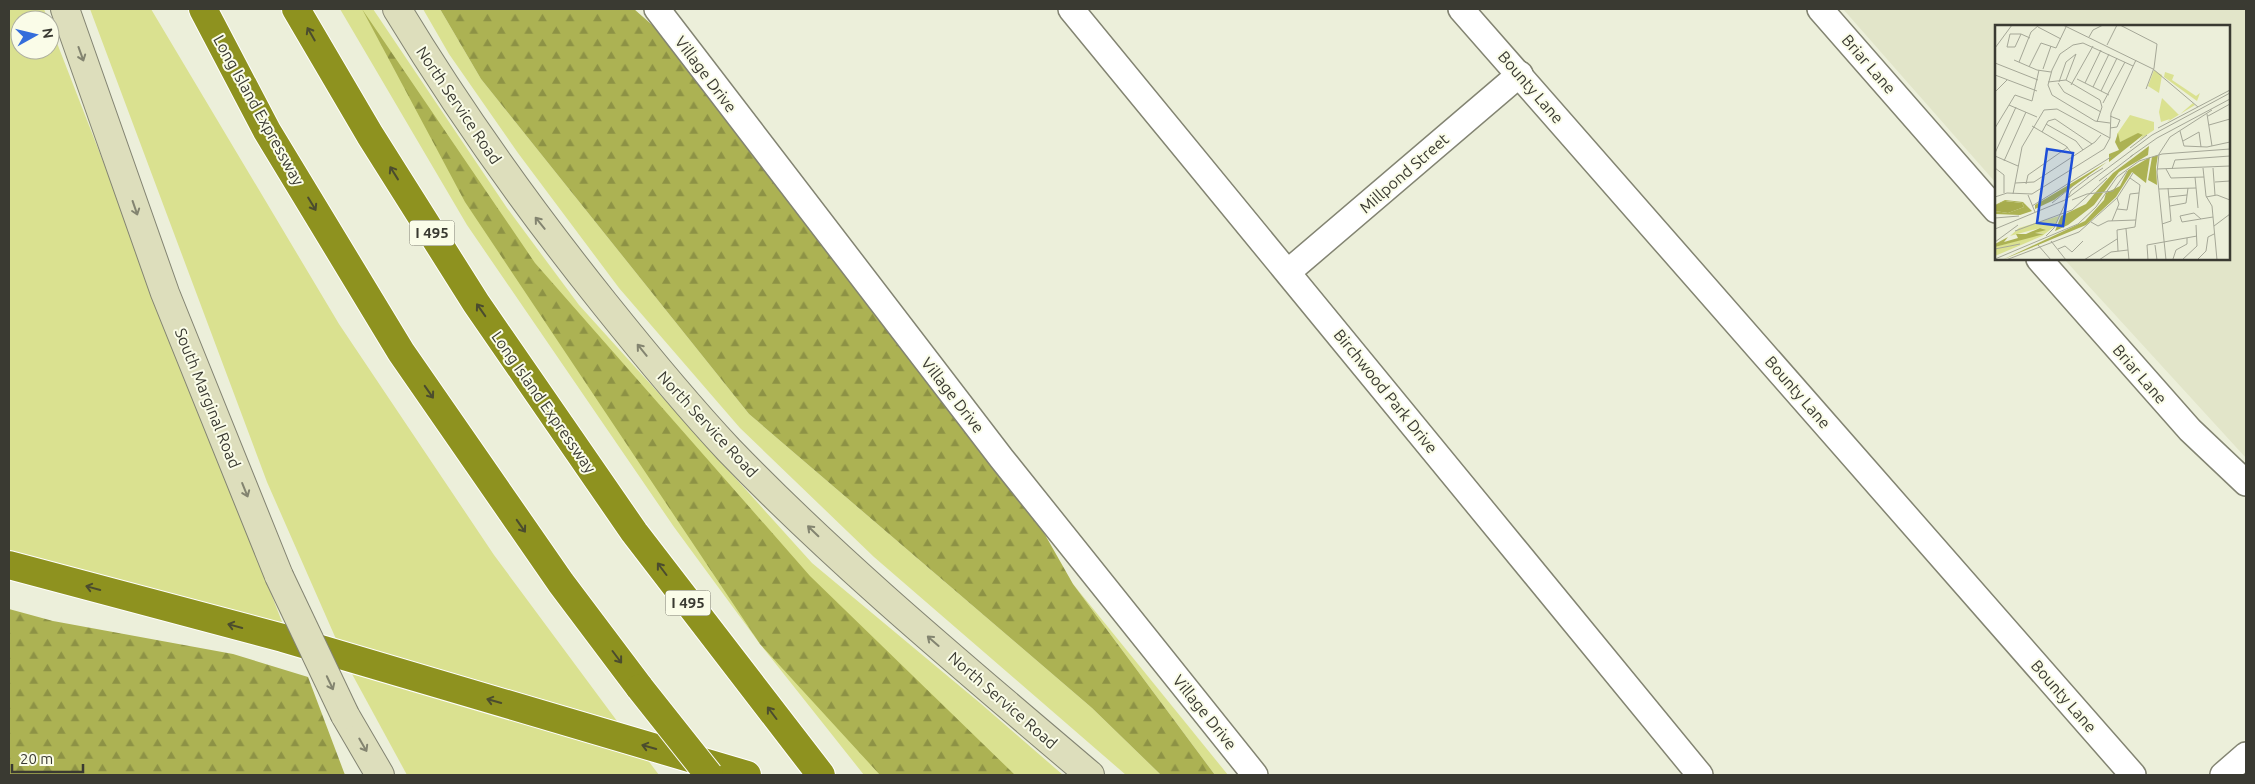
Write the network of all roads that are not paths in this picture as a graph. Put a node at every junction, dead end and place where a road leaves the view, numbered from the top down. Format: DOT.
graph roads {
  1 [pos="65,9"];
  2 [pos="203,9"];
  3 [pos="296,9"];
  4 [pos="396,9"];
  5 [pos="658,9"];
  6 [pos="1070,9"];
  7 [pos="1462,9"];
  8 [pos="1820,9"];
  9 [pos="1520,74"];
  10 [pos="1995,209"];
  11 [pos="2040,260"];
  12 [pos="1288,272"];
  13 [pos="2246,483"];
  14 [pos="9,565"];
  15 [pos="2246,755"];
  16 [pos="380,775"];
  17 [pos="709,775"];
  18 [pos="746,775"];
  19 [pos="821,775"];
  20 [pos="1090,775"];
  21 [pos="1255,775"];
  22 [pos="1700,775"];
  23 [pos="2133,775"];
  24 [pos="2223,775"];
  1 -- 16 [label="main road, South Marginal Road, one-way, bridge"];
  2 -- 17 [label="highway, Long Island Expressway, one-way, bridge"];
  19 -- 3 [label="highway, Long Island Expressway / I 495, one-way"];
  20 -- 4 [label="main road, North Service Road, one-way"];
  5 -- 21 [label="street, Village Drive"];
  6 -- 12 [label="street, Birchwood Park Drive"];
  7 -- 9 [label="street, Bounty Lane"];
  8 -- 10 [label="street, Briar Lane"];
  9 -- 12 [label="street, Millpond Street"];
  9 -- 23 [label="street, Bounty Lane"];
  11 -- 13 [label="street, Briar Lane"];
  12 -- 22 [label="street, Birchwood Park Drive"];
  18 -- 14 [label="highway, one-way"];
  15 -- 24 [label="street"];
}
